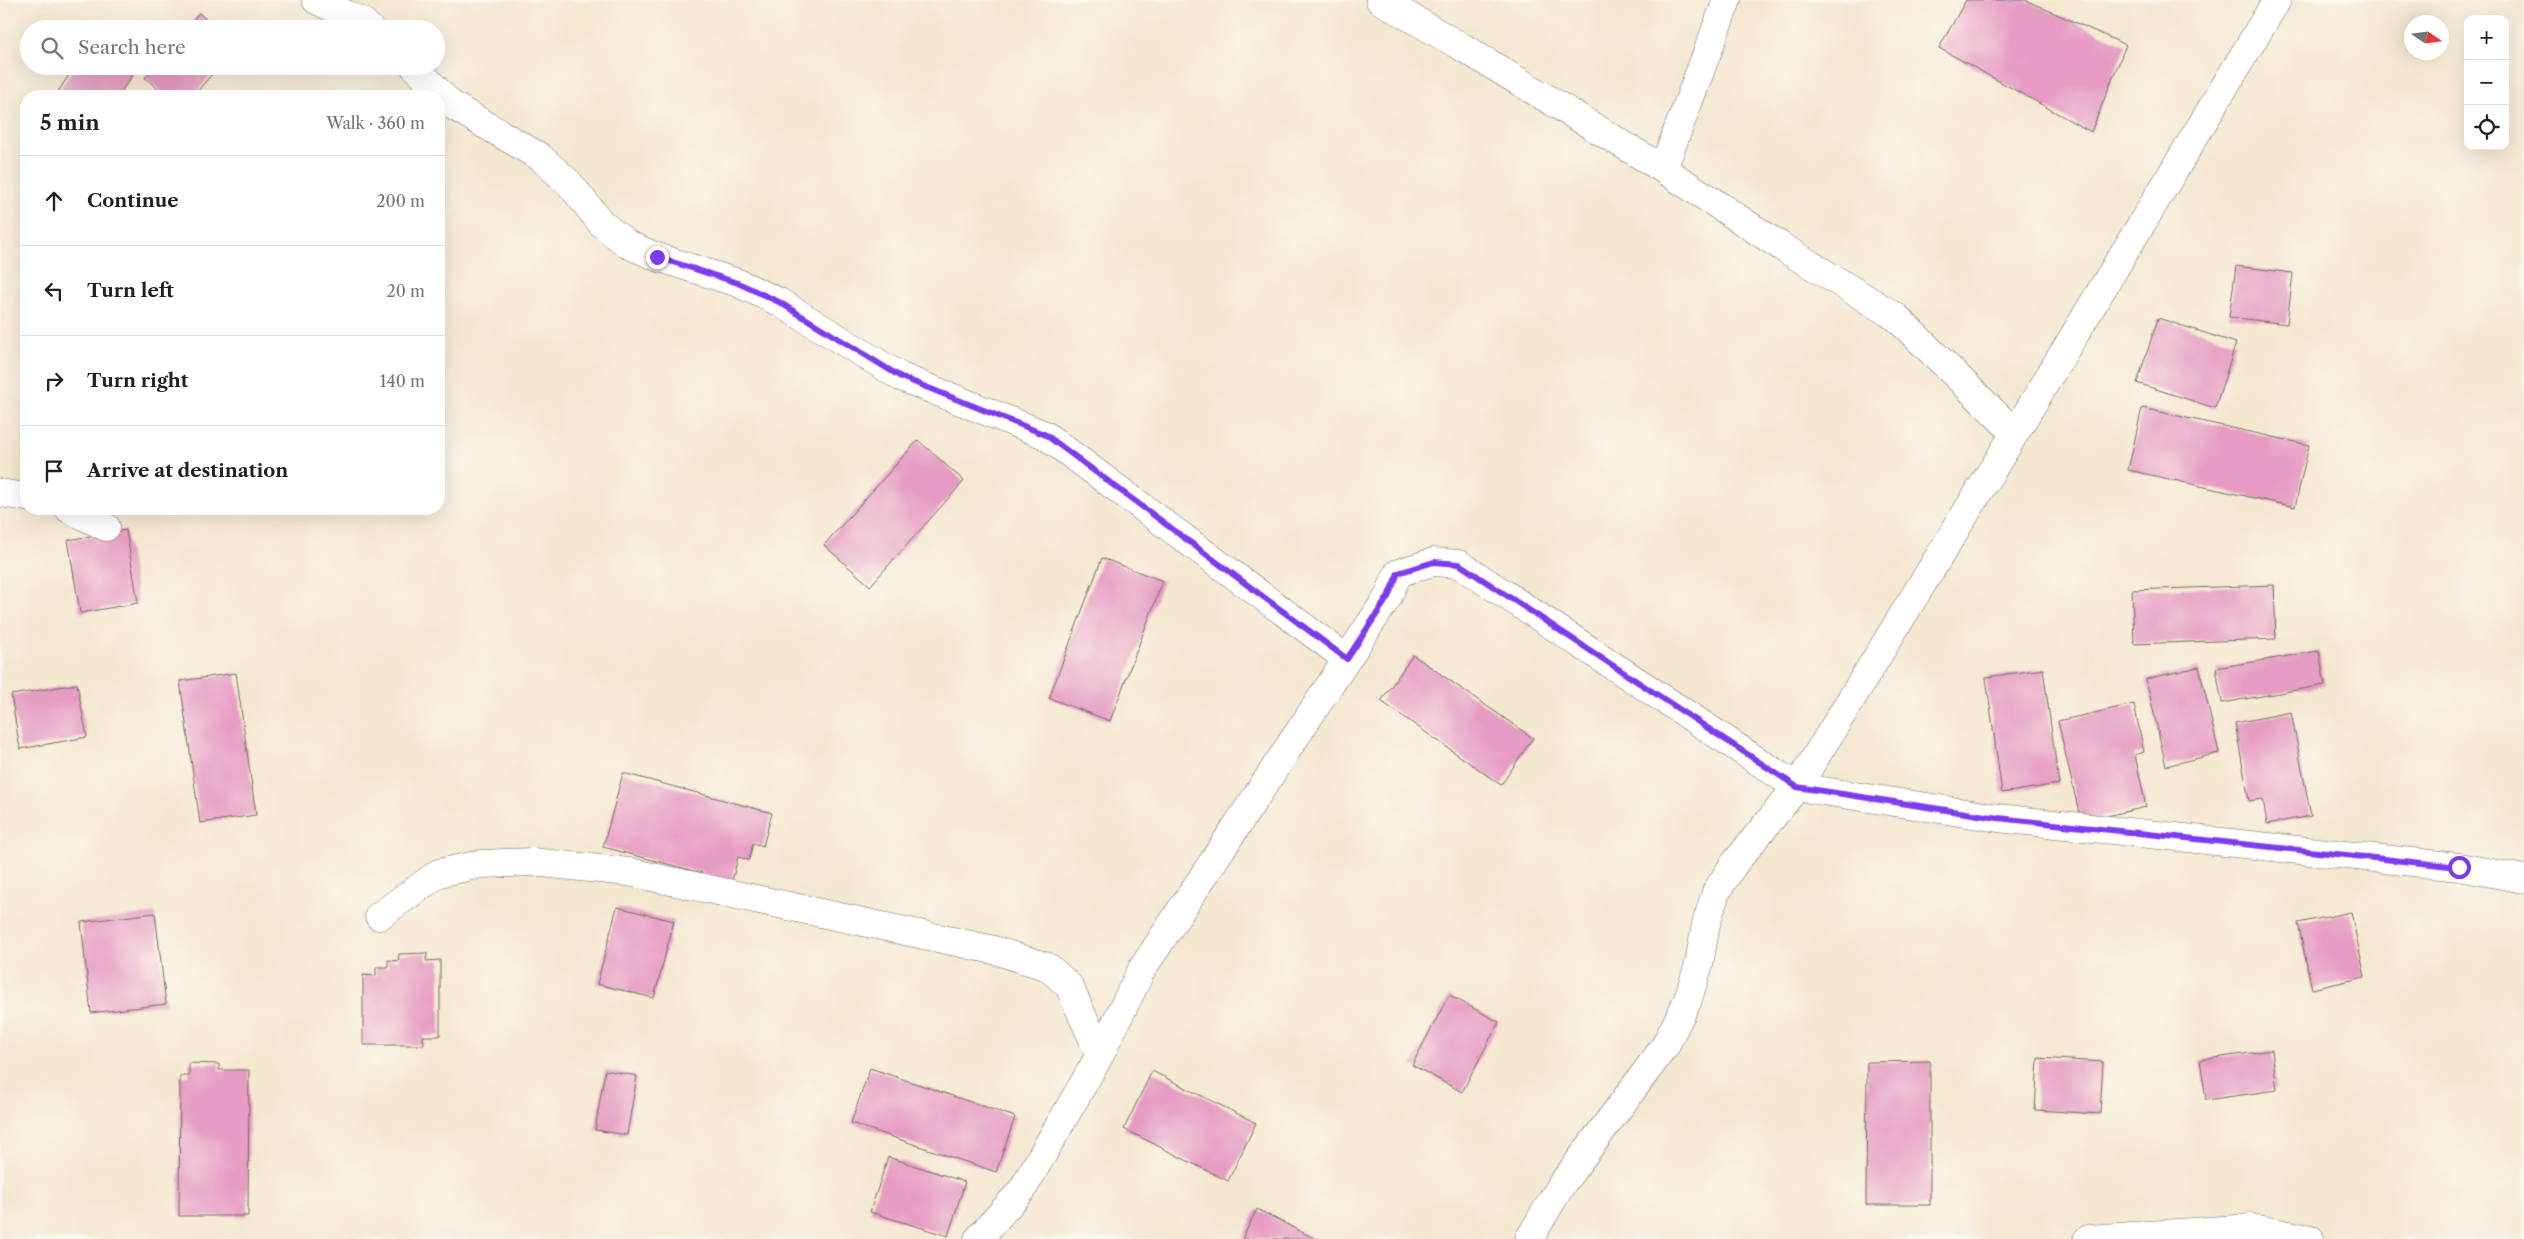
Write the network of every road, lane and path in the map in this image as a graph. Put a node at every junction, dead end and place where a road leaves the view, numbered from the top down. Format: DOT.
graph roads {
  1 [pos="316,0"];
  2 [pos="1380,0"];
  3 [pos="1727,0"];
  4 [pos="2277,0"];
  5 [pos="359,20"];
  6 [pos="423,75"];
  7 [pos="437,90"];
  8 [pos="445,99"];
  9 [pos="1663,169"];
  10 [pos="2015,433"];
  11 [pos="0,492"];
  12 [pos="20,496"];
  13 [pos="81,515"];
  14 [pos="106,527"];
  15 [pos="1347,659"];
  16 [pos="1797,787"];
  17 [pos="2524,879"];
  18 [pos="379,916"];
  19 [pos="1100,1055"];
  20 [pos="978,1239"];
  21 [pos="1529,1239"];
  22 [pos="2088,1239"];
  23 [pos="2310,1239"];
  1 -- 5 [label="street"];
  2 -- 9 [label="street"];
  3 -- 9 [label="street"];
  4 -- 10 [label="street"];
  6 -- 7 [label="street"];
  8 -- 15 [label="street"];
  9 -- 10 [label="street"];
  10 -- 16 [label="street"];
  11 -- 12 [label="street"];
  13 -- 14 [label="street"];
  15 -- 16 [label="street"];
  15 -- 19 [label="street"];
  16 -- 17 [label="street"];
  16 -- 21 [label="street"];
  18 -- 19 [label="street"];
  19 -- 20 [label="street"];
  22 -- 23 [label="street"];
}
